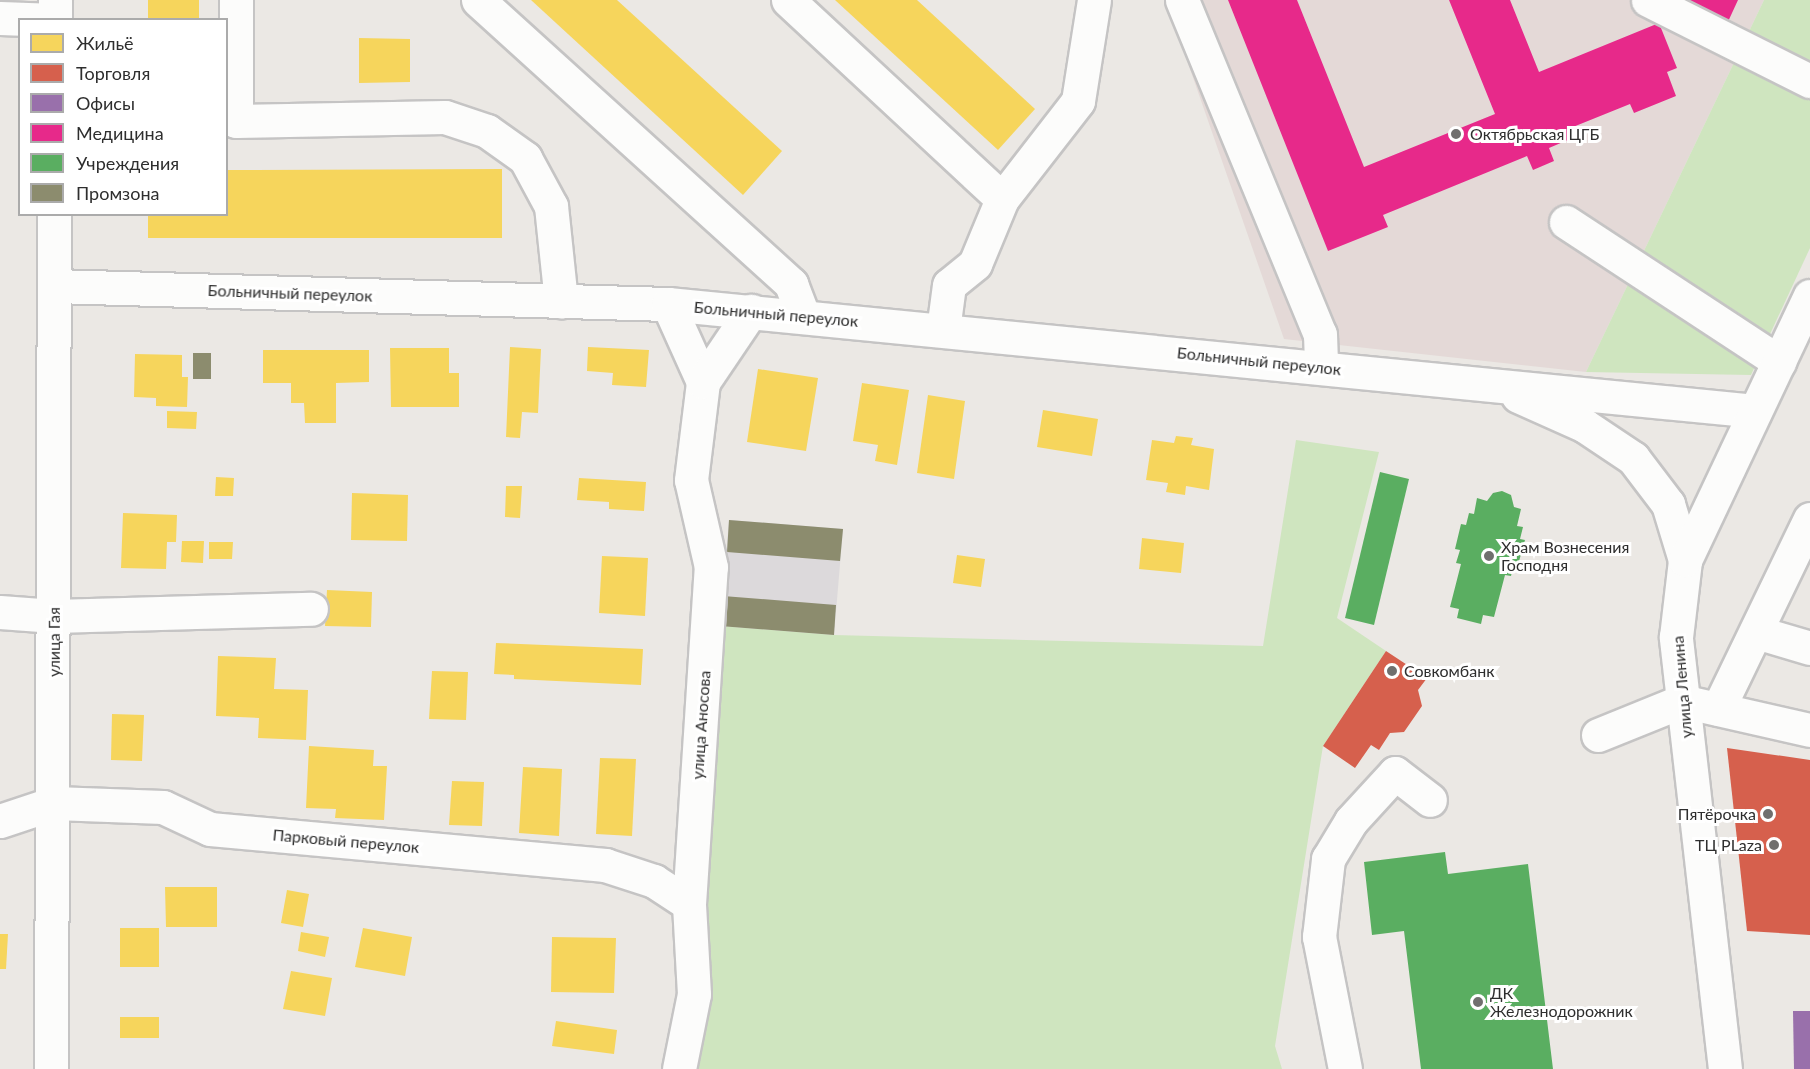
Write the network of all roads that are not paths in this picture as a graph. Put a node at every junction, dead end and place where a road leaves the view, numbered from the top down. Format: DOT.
graph roads {
  1 [pos="55,0"];
  2 [pos="236,0"];
  3 [pos="478,0"];
  4 [pos="788,0"];
  5 [pos="1094,0"];
  6 [pos="1182,0"];
  7 [pos="1648,0"];
  8 [pos="0,18"];
  9 [pos="56,18"];
  10 [pos="18,19"];
  11 [pos="1810,81"];
  12 [pos="1002,199"];
  13 [pos="54,216"];
  14 [pos="1566,222"];
  15 [pos="54,286"];
  16 [pos="1810,296"];
  17 [pos="561,301"];
  18 [pos="668,304"];
  19 [pos="751,311"];
  20 [pos="803,316"];
  21 [pos="943,330"];
  22 [pos="1779,362"];
  23 [pos="1322,368"];
  24 [pos="703,382"];
  25 [pos="1495,385"];
  26 [pos="1755,411"];
  27 [pos="1810,519"];
  28 [pos="1685,560"];
  29 [pos="311,609"];
  30 [pos="0,612"];
  31 [pos="54,616"];
  32 [pos="1756,632"];
  33 [pos="1810,648"];
  34 [pos="1682,701"];
  35 [pos="1718,709"];
  36 [pos="1810,730"];
  37 [pos="1598,735"];
  38 [pos="1430,800"];
  39 [pos="54,803"];
  40 [pos="0,821"];
  41 [pos="689,904"];
  42 [pos="51,1069"];
  43 [pos="679,1069"];
  44 [pos="1345,1069"];
  45 [pos="1725,1069"];
  1 -- 9 [label="street"];
  2 -- 17 [label="street"];
  3 -- 20 [label="street"];
  4 -- 12 [label="street"];
  5 -- 12 [label="street"];
  6 -- 23 [label="street"];
  7 -- 11 [label="street"];
  8 -- 10 [label="street"];
  12 -- 21 [label="street"];
  13 -- 15 [label="street, улица Гая"];
  14 -- 22 [label="street"];
  15 -- 17 [label="street, Больничный переулок"];
  15 -- 31 [label="street, улица Гая"];
  16 -- 22 [label="street, улица Ленина"];
  17 -- 18 [label="street, Больничный переулок"];
  18 -- 19 [label="street, Больничный переулок"];
  18 -- 24 [label="street"];
  19 -- 20 [label="street, Больничный переулок"];
  19 -- 24 [label="street, улица Аносова"];
  20 -- 21 [label="street, Больничный переулок"];
  21 -- 23 [label="street, Больничный переулок"];
  22 -- 26 [label="street, улица Ленина"];
  23 -- 25 [label="street, Больничный переулок"];
  24 -- 41 [label="street, улица Аносова"];
  25 -- 26 [label="street, Больничный переулок"];
  25 -- 28 [label="street, Больничный переулок"];
  26 -- 28 [label="street, улица Ленина"];
  27 -- 32 [label="street"];
  28 -- 34 [label="street, улица Ленина"];
  29 -- 31 [label="street"];
  30 -- 31 [label="street"];
  31 -- 39 [label="street, улица Гая"];
  32 -- 33 [label="street"];
  32 -- 35 [label="street"];
  34 -- 35 [label="street"];
  34 -- 37 [label="street"];
  34 -- 45 [label="street, улица Ленина"];
  35 -- 36 [label="street"];
  38 -- 44 [label="street"];
  39 -- 40 [label="street, Парковый переулок"];
  39 -- 41 [label="street, Парковый переулок"];
  39 -- 42 [label="street, улица Гая"];
  41 -- 43 [label="street, улица Аносова"];
}
